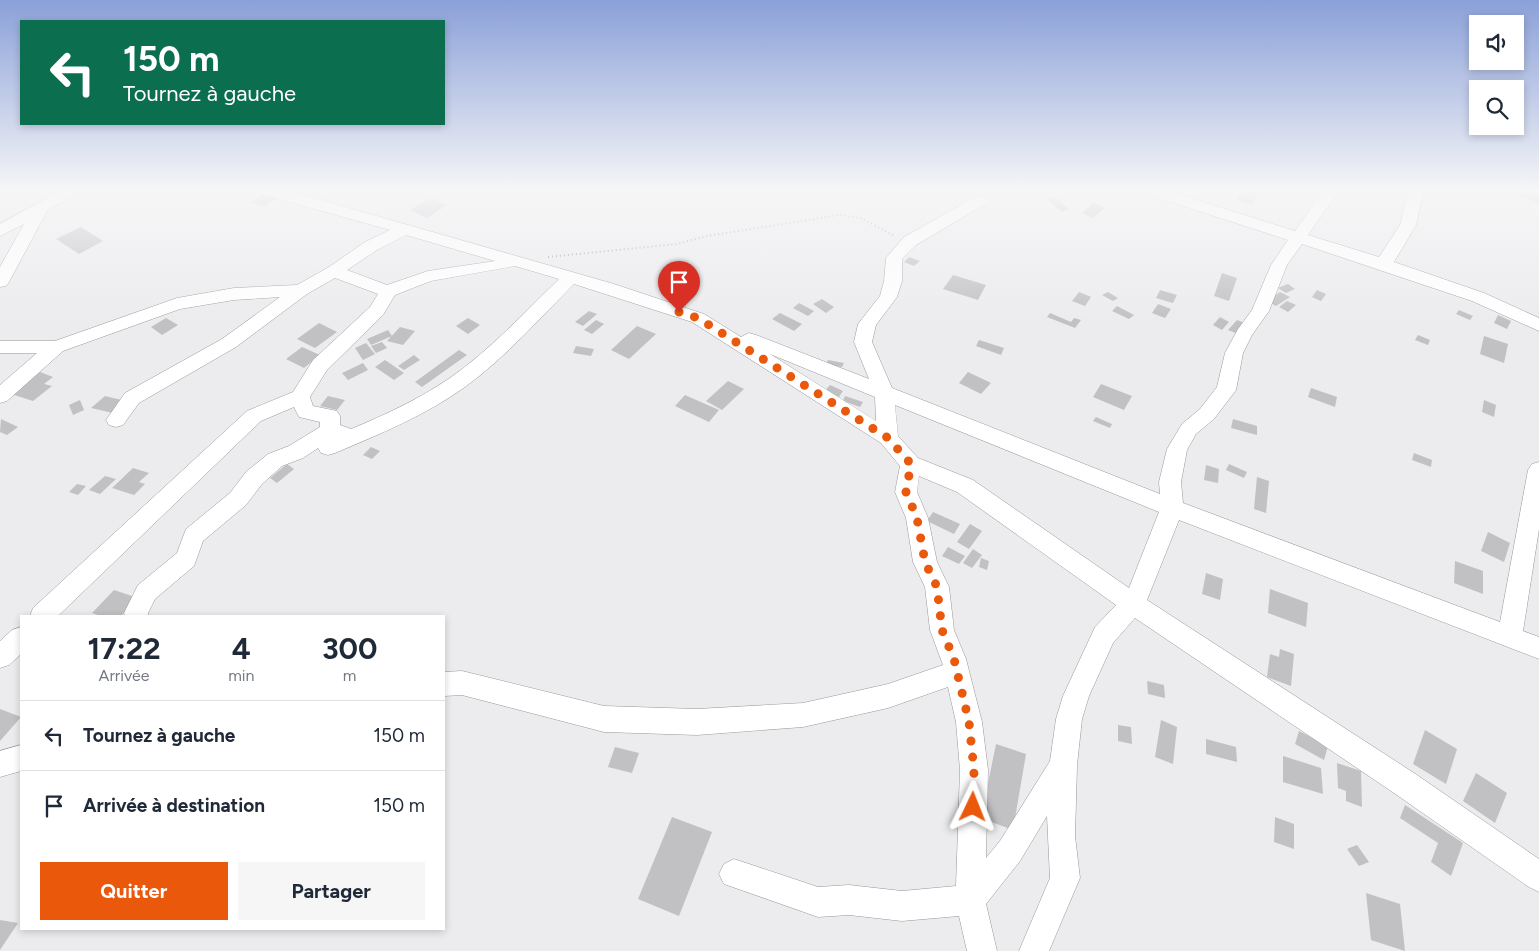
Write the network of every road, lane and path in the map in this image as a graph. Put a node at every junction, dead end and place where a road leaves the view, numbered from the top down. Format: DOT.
graph roads {
  1 [pos="27,233"];
  2 [pos="396,233"];
  3 [pos="419,233"];
  4 [pos="723,233"];
  5 [pos="889,233"];
  6 [pos="923,233"];
  7 [pos="1286,233"];
  8 [pos="1301,233"];
  9 [pos="1403,233"];
  10 [pos="1298,237"];
  11 [pos="910,241"];
  12 [pos="521,263"];
  13 [pos="1383,264"];
  14 [pos="335,271"];
  15 [pos="570,278"];
  16 [pos="0,282"];
  17 [pos="301,290"];
  18 [pos="388,291"];
  19 [pos="698,318"];
  20 [pos="1539,325"];
  21 [pos="0,347"];
  22 [pos="56,347"];
  23 [pos="884,392"];
  24 [pos="0,396"];
  25 [pos="300,397"];
  26 [pos="116,420"];
  27 [pos="335,437"];
  28 [pos="888,438"];
  29 [pos="911,464"];
  30 [pos="1539,470"];
  31 [pos="1172,508"];
  32 [pos="1132,604"];
  33 [pos="43,615"];
  34 [pos="137,615"];
  35 [pos="1510,637"];
  36 [pos="20,639"];
  37 [pos="1539,648"];
  38 [pos="0,656"];
  39 [pos="958,672"];
  40 [pos="445,684"];
  41 [pos="20,758"];
  42 [pos="0,764"];
  43 [pos="1063,765"];
  44 [pos="734,874"];
  45 [pos="1539,876"];
  46 [pos="970,900"];
  47 [pos="982,951"];
  48 [pos="1034,951"];
  1 -- 16 [label="street"];
  2 -- 14 [label="street"];
  3 -- 12 [label="street"];
  4 -- 12 [label="path"];
  5 -- 11 [label="path"];
  6 -- 11 [label="street"];
  7 -- 10 [label="street"];
  8 -- 10 [label="street"];
  9 -- 13 [label="street"];
  10 -- 13 [label="street"];
  10 -- 31 [label="street"];
  11 -- 23 [label="street"];
  12 -- 15 [label="street"];
  12 -- 18 [label="street"];
  13 -- 20 [label="street"];
  14 -- 17 [label="street"];
  14 -- 18 [label="street"];
  15 -- 19 [label="street"];
  15 -- 27 [label="street"];
  17 -- 22 [label="street"];
  17 -- 26 [label="street"];
  18 -- 25 [label="street"];
  19 -- 23 [label="street"];
  19 -- 28 [label="street"];
  21 -- 22 [label="street"];
  22 -- 24 [label="street"];
  23 -- 28 [label="street"];
  23 -- 31 [label="street"];
  25 -- 27 [label="street"];
  25 -- 33 [label="street"];
  27 -- 34 [label="street"];
  28 -- 29 [label="street"];
  29 -- 32 [label="street"];
  29 -- 39 [label="street"];
  30 -- 35 [label="street"];
  31 -- 32 [label="street"];
  31 -- 35 [label="street"];
  32 -- 43 [label="street"];
  32 -- 45 [label="street"];
  35 -- 37 [label="street"];
  36 -- 38 [label="street"];
  39 -- 40 [label="street"];
  39 -- 46 [label="street"];
  41 -- 42 [label="street"];
  43 -- 46 [label="street"];
  43 -- 48 [label="street"];
  44 -- 46 [label="street"];
  46 -- 47 [label="street"];
}
